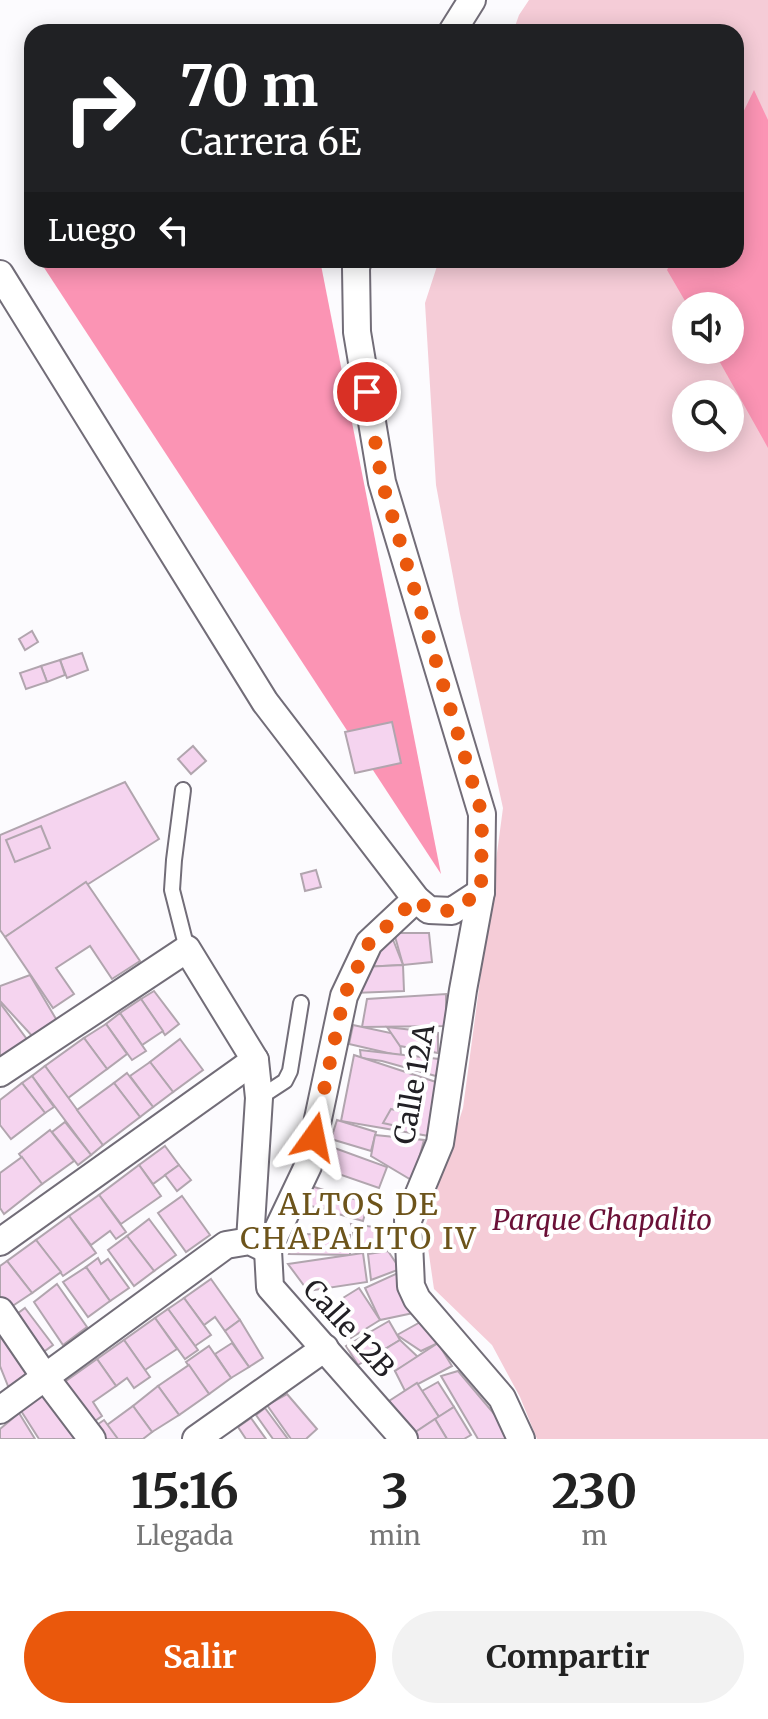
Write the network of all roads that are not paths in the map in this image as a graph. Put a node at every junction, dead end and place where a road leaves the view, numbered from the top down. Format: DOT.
graph roads {
  1 [pos="472,0"];
  2 [pos="457,24"];
  3 [pos="356,268"];
  4 [pos="0,274"];
  5 [pos="183,790"];
  6 [pos="481,892"];
  7 [pos="416,899"];
  8 [pos="187,949"];
  9 [pos="301,1003"];
  10 [pos="255,1060"];
  11 [pos="0,1073"];
  12 [pos="259,1098"];
  13 [pos="0,1242"];
  14 [pos="259,1245"];
  15 [pos="0,1311"];
  16 [pos="325,1348"];
  17 [pos="45,1377"];
  18 [pos="0,1410"];
  19 [pos="92,1439"];
  20 [pos="196,1439"];
  21 [pos="404,1439"];
  22 [pos="521,1439"];
  1 -- 2 [label="street"];
  3 -- 6 [label="street, Calle 12A"];
  4 -- 7 [label="street"];
  5 -- 8 [label="lane"];
  6 -- 7 [label="street"];
  6 -- 22 [label="street, Calle 12A"];
  7 -- 14 [label="street"];
  8 -- 10 [label="street"];
  8 -- 11 [label="street"];
  9 -- 12 [label="lane"];
  10 -- 12 [label="street, Calle 12B"];
  10 -- 13 [label="street"];
  12 -- 14 [label="street, Calle 12B"];
  14 -- 16 [label="street, Calle 12B"];
  14 -- 17 [label="street"];
  15 -- 17 [label="street"];
  16 -- 20 [label="street"];
  16 -- 21 [label="street, Calle 12B"];
  17 -- 18 [label="street"];
  17 -- 19 [label="street"];
}
